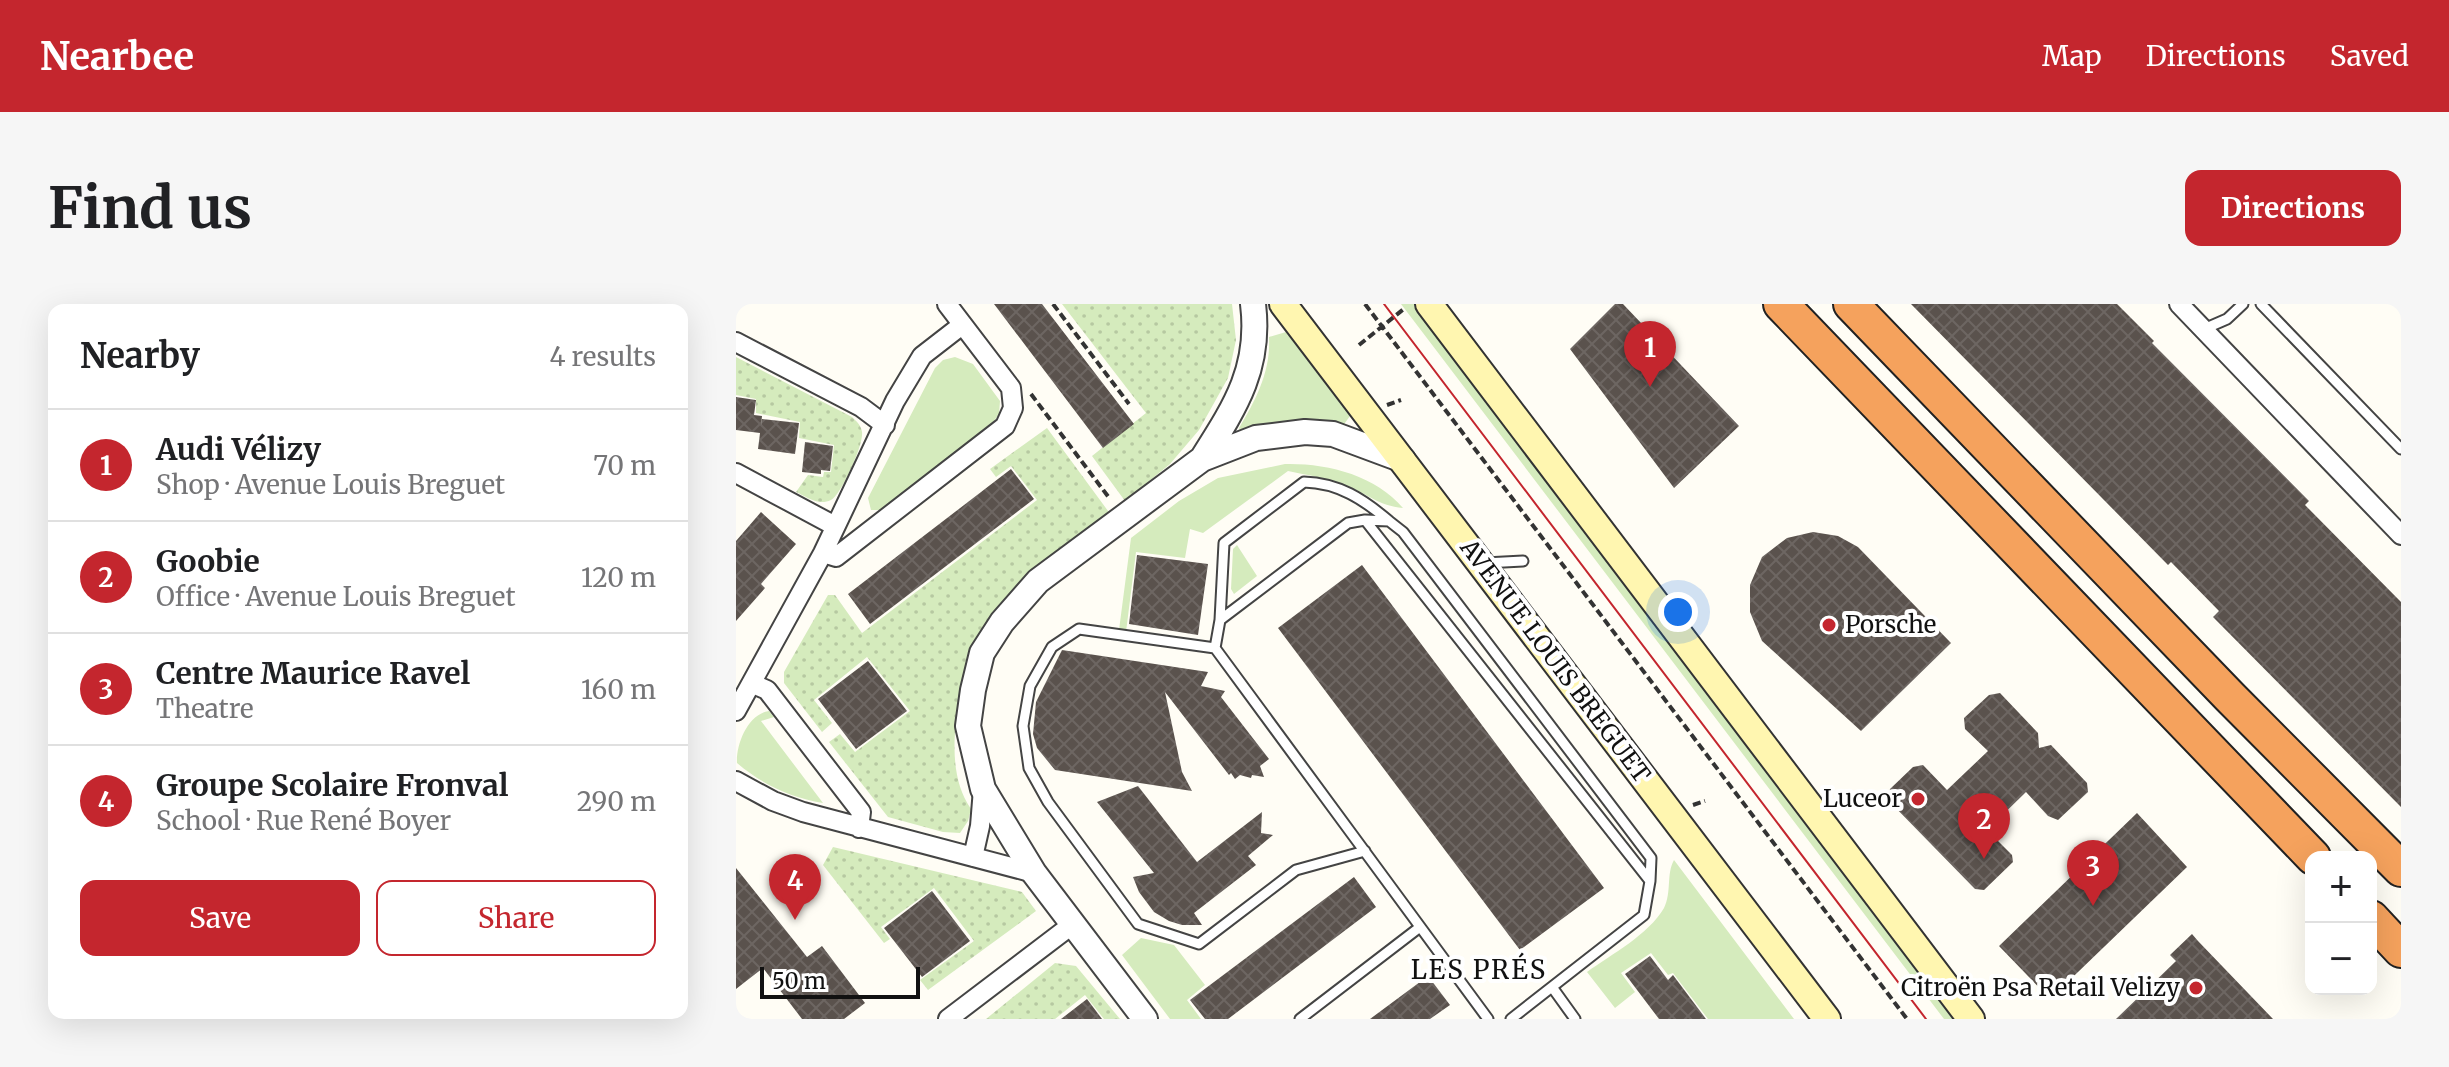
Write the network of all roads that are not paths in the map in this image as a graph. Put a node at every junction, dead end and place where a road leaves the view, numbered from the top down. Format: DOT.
graph roads {
  1 [pos="947,304"];
  2 [pos="1253,304"];
  3 [pos="1283,304"];
  4 [pos="1429,304"];
  5 [pos="1781,304"];
  6 [pos="1851,304"];
  7 [pos="2179,304"];
  8 [pos="2243,304"];
  9 [pos="2261,304"];
  10 [pos="962,325"];
  11 [pos="2204,329"];
  12 [pos="736,342"];
  13 [pos="885,425"];
  14 [pos="2401,449"];
  15 [pos="1202,459"];
  16 [pos="1403,460"];
  17 [pos="736,473"];
  18 [pos="1365,520"];
  19 [pos="1389,521"];
  20 [pos="835,526"];
  21 [pos="2401,535"];
  22 [pos="823,553"];
  23 [pos="1523,561"];
  24 [pos="1482,564"];
  25 [pos="1220,620"];
  26 [pos="1215,648"];
  27 [pos="753,684"];
  28 [pos="736,711"];
  29 [pos="736,781"];
  30 [pos="983,789"];
  31 [pos="859,828"];
  32 [pos="1365,851"];
  33 [pos="2307,851"];
  34 [pos="973,857"];
  35 [pos="2401,869"];
  36 [pos="1034,873"];
  37 [pos="1650,881"];
  38 [pos="2376,923"];
  39 [pos="1073,924"];
  40 [pos="1420,927"];
  41 [pos="2401,950"];
  42 [pos="1552,987"];
  43 [pos="948,1019"];
  44 [pos="1145,1019"];
  45 [pos="1300,1019"];
  46 [pos="1488,1019"];
  47 [pos="1511,1019"];
  48 [pos="1575,1019"];
  49 [pos="1827,1019"];
  50 [pos="1971,1019"];
  1 -- 10 [label="street"];
  2 -- 15 [label="street"];
  3 -- 16 [label="main road, AVENUE LOUIS BREGUET"];
  4 -- 50 [label="main road"];
  5 -- 33 [label="highway"];
  6 -- 35 [label="highway"];
  7 -- 11 [label="street"];
  8 -- 11 [label="lane"];
  9 -- 14 [label="lane"];
  10 -- 13 [label="street"];
  10 -- 22 [label="street"];
  11 -- 21 [label="street"];
  12 -- 13 [label="street"];
  13 -- 20 [label="street"];
  15 -- 16 [label="street"];
  15 -- 30 [label="street"];
  16 -- 24 [label="main road, AVENUE LOUIS BREGUET"];
  17 -- 20 [label="street"];
  18 -- 19 [label="lane"];
  18 -- 25 [label="lane"];
  18 -- 37 [label="lane"];
  19 -- 25 [label="lane"];
  19 -- 37 [label="lane"];
  20 -- 22 [label="street"];
  22 -- 27 [label="street"];
  23 -- 24 [label="lane"];
  24 -- 49 [label="main road, AVENUE LOUIS BREGUET"];
  25 -- 26 [label="lane"];
  26 -- 32 [label="lane"];
  26 -- 32 [label="lane"];
  27 -- 28 [label="street"];
  27 -- 31 [label="street"];
  29 -- 31 [label="street"];
  30 -- 34 [label="street"];
  30 -- 36 [label="street"];
  31 -- 34 [label="street"];
  32 -- 40 [label="lane"];
  34 -- 36 [label="street"];
  36 -- 39 [label="street"];
  37 -- 42 [label="lane"];
  38 -- 41 [label="highway"];
  39 -- 43 [label="street"];
  39 -- 44 [label="street"];
  40 -- 45 [label="lane"];
  40 -- 46 [label="lane"];
  42 -- 47 [label="lane"];
  42 -- 48 [label="lane"];
}
